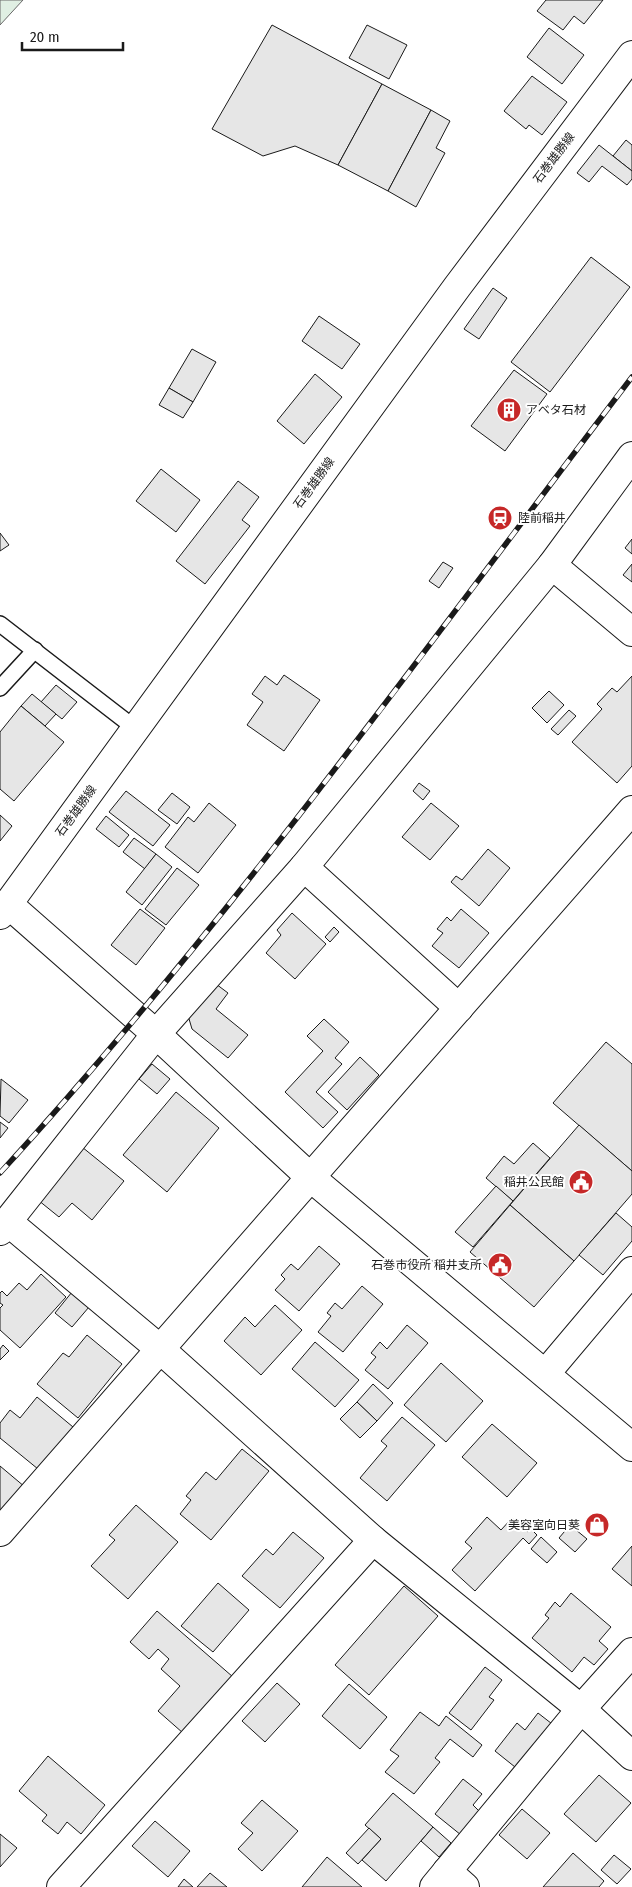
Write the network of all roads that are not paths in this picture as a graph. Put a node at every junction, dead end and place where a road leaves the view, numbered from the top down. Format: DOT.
graph roads {
  1 [pos="632,55"];
  2 [pos="632,456"];
  3 [pos="552,565"];
  4 [pos="0,624"];
  5 [pos="632,632"];
  6 [pos="34,650"];
  7 [pos="0,688"];
  8 [pos="136,729"];
  9 [pos="632,810"];
  10 [pos="304,867"];
  11 [pos="4,909"];
  12 [pos="459,1008"];
  13 [pos="156,1034"];
  14 [pos="310,1177"];
  15 [pos="4,1227"];
  16 [pos="632,1271"];
  17 [pos="160,1349"];
  18 [pos="546,1373"];
  19 [pos="632,1447"];
  20 [pos="0,1532"];
  21 [pos="372,1540"];
  22 [pos="632,1652"];
  23 [pos="581,1709"];
  24 [pos="632,1756"];
  25 [pos="448,1882"];
  26 [pos="61,1887"];
  1 -- 8 [label="street, 石巻雄勝線"];
  2 -- 3 [label="street"];
  3 -- 5 [label="street"];
  3 -- 10 [label="street"];
  4 -- 6 [label="lane"];
  6 -- 7 [label="lane"];
  6 -- 8 [label="lane"];
  8 -- 11 [label="street, 石巻雄勝線"];
  9 -- 12 [label="street"];
  10 -- 12 [label="street"];
  10 -- 13 [label="street"];
  11 -- 13 [label="street"];
  12 -- 14 [label="street"];
  13 -- 14 [label="street"];
  13 -- 15 [label="street"];
  14 -- 17 [label="street"];
  14 -- 18 [label="street"];
  15 -- 17 [label="street"];
  16 -- 18 [label="street"];
  17 -- 20 [label="street"];
  17 -- 21 [label="street"];
  18 -- 19 [label="street"];
  21 -- 23 [label="street"];
  21 -- 26 [label="street"];
  22 -- 23 [label="street"];
  23 -- 24 [label="street"];
  23 -- 25 [label="street"];
}
